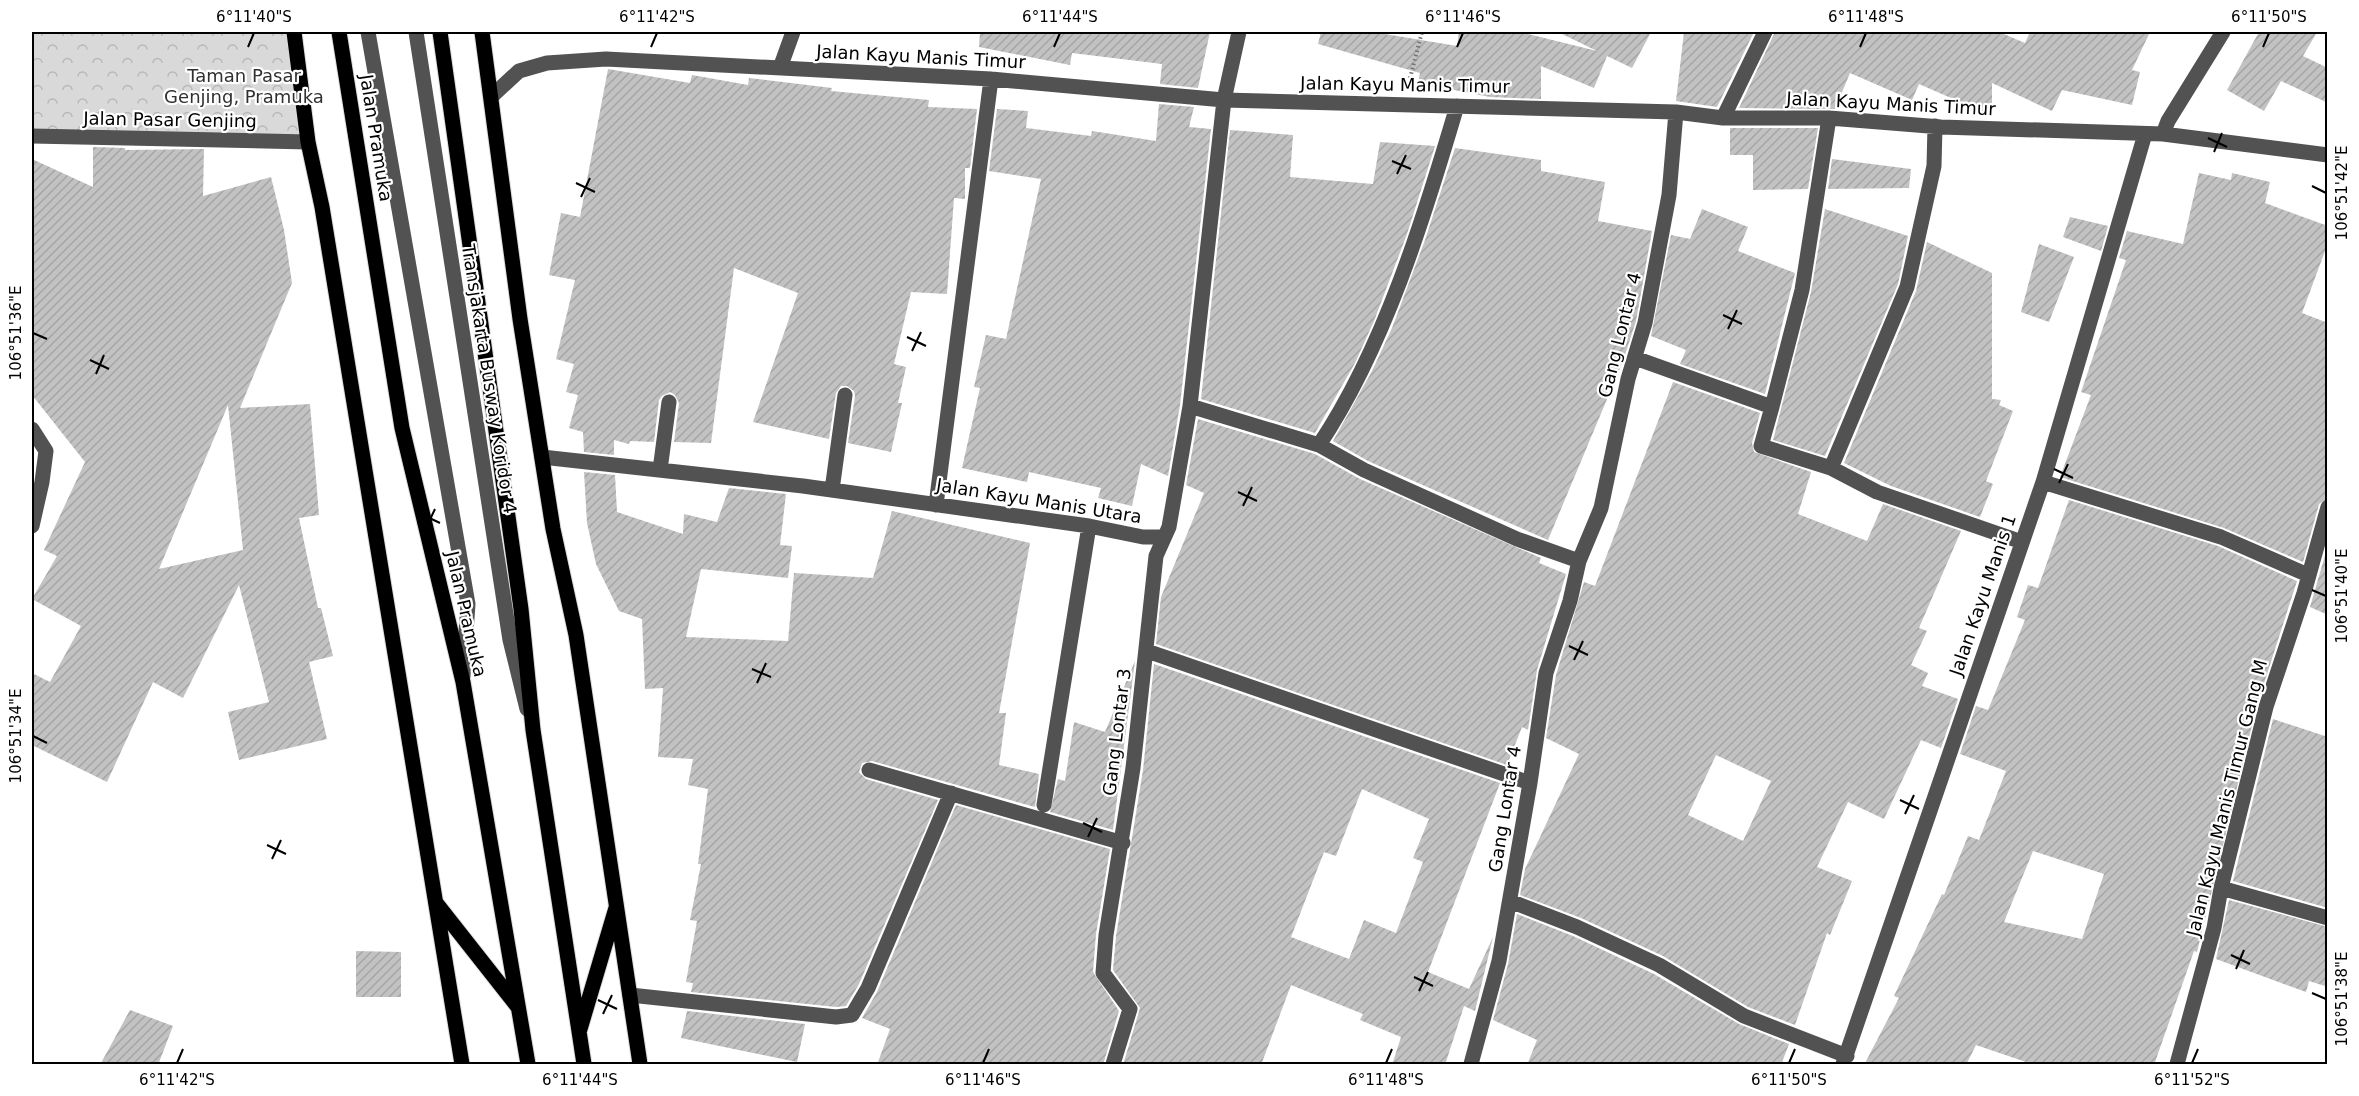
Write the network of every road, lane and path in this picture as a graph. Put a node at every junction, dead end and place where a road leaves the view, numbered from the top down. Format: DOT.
graph roads {
  1 [pos="294,32"];
  2 [pos="339,32"];
  3 [pos="368,32"];
  4 [pos="416,32"];
  5 [pos="440,32"];
  6 [pos="482,32"];
  7 [pos="793,32"];
  8 [pos="1239,32"];
  9 [pos="1422,32"];
  10 [pos="1765,32"];
  11 [pos="2223,32"];
  12 [pos="780,68"];
  13 [pos="991,79"];
  14 [pos="492,96"];
  15 [pos="1224,100"];
  16 [pos="1403,105"];
  17 [pos="1457,106"];
  18 [pos="1676,112"];
  19 [pos="1723,118"];
  20 [pos="1829,118"];
  21 [pos="1935,126"];
  22 [pos="2145,134"];
  23 [pos="2163,134"];
  24 [pos="32,136"];
  25 [pos="308,142"];
  26 [pos="2328,155"];
  27 [pos="1635,358"];
  28 [pos="845,395"];
  29 [pos="669,402"];
  30 [pos="1190,406"];
  31 [pos="1772,407"];
  32 [pos="32,429"];
  33 [pos="1319,445"];
  34 [pos="542,457"];
  35 [pos="1831,468"];
  36 [pos="660,470"];
  37 [pos="2043,482"];
  38 [pos="832,490"];
  39 [pos="936,505"];
  40 [pos="2327,513"];
  41 [pos="32,526"];
  42 [pos="1089,526"];
  43 [pos="1164,537"];
  44 [pos="2022,542"];
  45 [pos="1579,561"];
  46 [pos="2308,575"];
  47 [pos="1147,651"];
  48 [pos="463,682"];
  49 [pos="533,730"];
  50 [pos="868,770"];
  51 [pos="1530,783"];
  52 [pos="951,793"];
  53 [pos="1044,805"];
  54 [pos="1122,843"];
  55 [pos="2221,888"];
  56 [pos="1510,900"];
  57 [pos="435,902"];
  58 [pos="618,902"];
  59 [pos="2328,918"];
  60 [pos="630,995"];
  61 [pos="520,1009"];
  62 [pos="579,1033"];
  63 [pos="1845,1060"];
  64 [pos="462,1065"];
  65 [pos="528,1065"];
  66 [pos="584,1065"];
  67 [pos="640,1065"];
  68 [pos="1113,1065"];
  69 [pos="1471,1065"];
  70 [pos="2177,1065"];
  1 -- 25 [label="main road"];
  2 -- 48 [label="main road, Jalan Pramuka"];
  3 -- 48 [label="street"];
  4 -- 49 [label="street, Transjakarta Busway Koridor 4"];
  5 -- 49 [label="main road"];
  6 -- 14 [label="main road"];
  7 -- 12 [label="street"];
  8 -- 15 [label="street, Jalan Kayu Manis Utara"];
  9 -- 16 [label="path"];
  10 -- 19 [label="street"];
  11 -- 23 [label="street"];
  12 -- 13 [label="street, Jalan Kayu Manis Timur"];
  12 -- 14 [label="street, Jalan Kayu Manis Timur"];
  13 -- 15 [label="street, Jalan Kayu Manis Timur"];
  13 -- 39 [label="street"];
  14 -- 34 [label="main road"];
  15 -- 16 [label="street, Jalan Kayu Manis Timur"];
  15 -- 30 [label="street, Jalan Kayu Manis Utara"];
  16 -- 17 [label="street, Jalan Kayu Manis Timur"];
  17 -- 18 [label="street, Jalan Kayu Manis Timur"];
  17 -- 33 [label="street"];
  18 -- 19 [label="street, Jalan Kayu Manis Timur"];
  18 -- 27 [label="street, Gang Lontar 4"];
  19 -- 20 [label="street, Jalan Kayu Manis Timur"];
  20 -- 21 [label="street, Jalan Kayu Manis Timur"];
  20 -- 31 [label="street"];
  21 -- 22 [label="street, Jalan Kayu Manis Timur"];
  21 -- 35 [label="street"];
  22 -- 23 [label="street, Jalan Kayu Manis Timur"];
  22 -- 37 [label="street, Jalan Kayu Manis 1"];
  23 -- 26 [label="street, Jalan Kayu Manis Timur"];
  24 -- 25 [label="street, Jalan Pasar Genjing"];
  25 -- 57 [label="main road"];
  27 -- 31 [label="street"];
  27 -- 45 [label="street, Gang Lontar 4"];
  28 -- 38 [label="street"];
  29 -- 36 [label="street"];
  30 -- 33 [label="street"];
  30 -- 43 [label="street, Jalan Kayu Manis Utara"];
  31 -- 35 [label="street"];
  32 -- 41 [label="street"];
  33 -- 45 [label="street"];
  34 -- 36 [label="street, Jalan Kayu Manis Utara"];
  34 -- 58 [label="main road"];
  35 -- 44 [label="street"];
  36 -- 38 [label="street, Jalan Kayu Manis Utara"];
  37 -- 44 [label="street, Jalan Kayu Manis 1"];
  37 -- 46 [label="street"];
  38 -- 39 [label="street, Jalan Kayu Manis Utara"];
  39 -- 42 [label="street, Jalan Kayu Manis Utara"];
  40 -- 46 [label="street, Jalan Kayu Manis Timur Gang M"];
  42 -- 43 [label="street, Jalan Kayu Manis Utara"];
  42 -- 53 [label="street"];
  43 -- 47 [label="street, Gang Lontar 3"];
  44 -- 63 [label="street, Jalan Kayu Manis 1"];
  45 -- 51 [label="street, Gang Lontar 4"];
  46 -- 55 [label="street, Jalan Kayu Manis Timur Gang M"];
  47 -- 51 [label="street"];
  47 -- 54 [label="street, Gang Lontar 3"];
  48 -- 61 [label="main road, Jalan Pramuka"];
  49 -- 62 [label="main road"];
  50 -- 52 [label="street"];
  51 -- 56 [label="street, Gang Lontar 4"];
  52 -- 54 [label="street"];
  52 -- 60 [label="street"];
  54 -- 68 [label="street, Gang Lontar 3"];
  55 -- 59 [label="street"];
  55 -- 70 [label="street, Jalan Kayu Manis Timur Gang M"];
  56 -- 63 [label="street"];
  56 -- 69 [label="street, Gang Lontar 4"];
  57 -- 61 [label="main road"];
  57 -- 64 [label="main road"];
  58 -- 60 [label="main road"];
  58 -- 62 [label="main road"];
  60 -- 67 [label="main road"];
  61 -- 65 [label="main road, Jalan Pramuka"];
  62 -- 66 [label="main road"];
}
